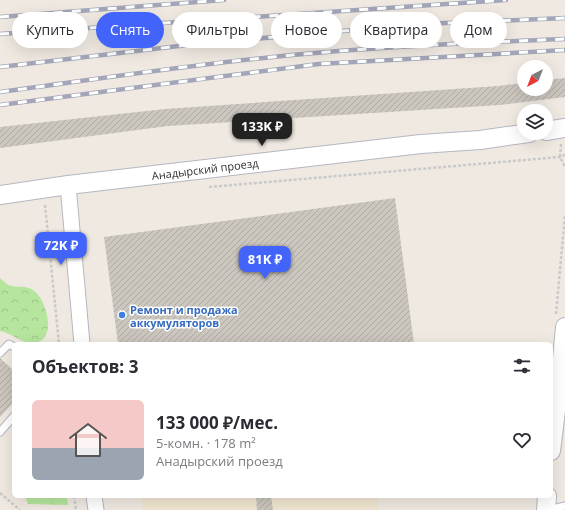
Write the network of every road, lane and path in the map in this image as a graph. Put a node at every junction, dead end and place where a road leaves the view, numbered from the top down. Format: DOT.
graph roads {
  1 [pos="565,128"];
  2 [pos="553,130"];
  3 [pos="517,134"];
  4 [pos="565,155"];
  5 [pos="560,157"];
  6 [pos="565,166"];
  7 [pos="68,185"];
  8 [pos="203,187"];
  9 [pos="0,195"];
  10 [pos="45,202"];
  11 [pos="565,215"];
  12 [pos="560,323"];
  13 [pos="59,342"];
  14 [pos="82,342"];
  15 [pos="12,346"];
  16 [pos="0,353"];
  17 [pos="12,418"];
  18 [pos="0,432"];
  19 [pos="553,435"];
  20 [pos="0,493"];
  21 [pos="74,498"];
  22 [pos="94,498"];
  23 [pos="547,498"];
  24 [pos="565,506"];
  25 [pos="20,510"];
  26 [pos="76,510"];
  27 [pos="96,510"];
  28 [pos="547,510"];
  1 -- 2 [label="street"];
  3 -- 7 [label="street, Анадырский проезд"];
  4 -- 5 [label="path"];
  5 -- 6 [label="path"];
  5 -- 8 [label="path"];
  7 -- 9 [label="street, Анадырский проезд"];
  7 -- 14 [label="street"];
  10 -- 13 [label="path"];
  11 -- 12 [label="path"];
  12 -- 19 [label="street"];
  15 -- 16 [label="lane"];
  17 -- 18 [label="lane"];
  20 -- 25 [label="path"];
  21 -- 26 [label="path"];
  22 -- 27 [label="street"];
  23 -- 28 [label="street"];
  24 -- 28 [label="lane"];
}
